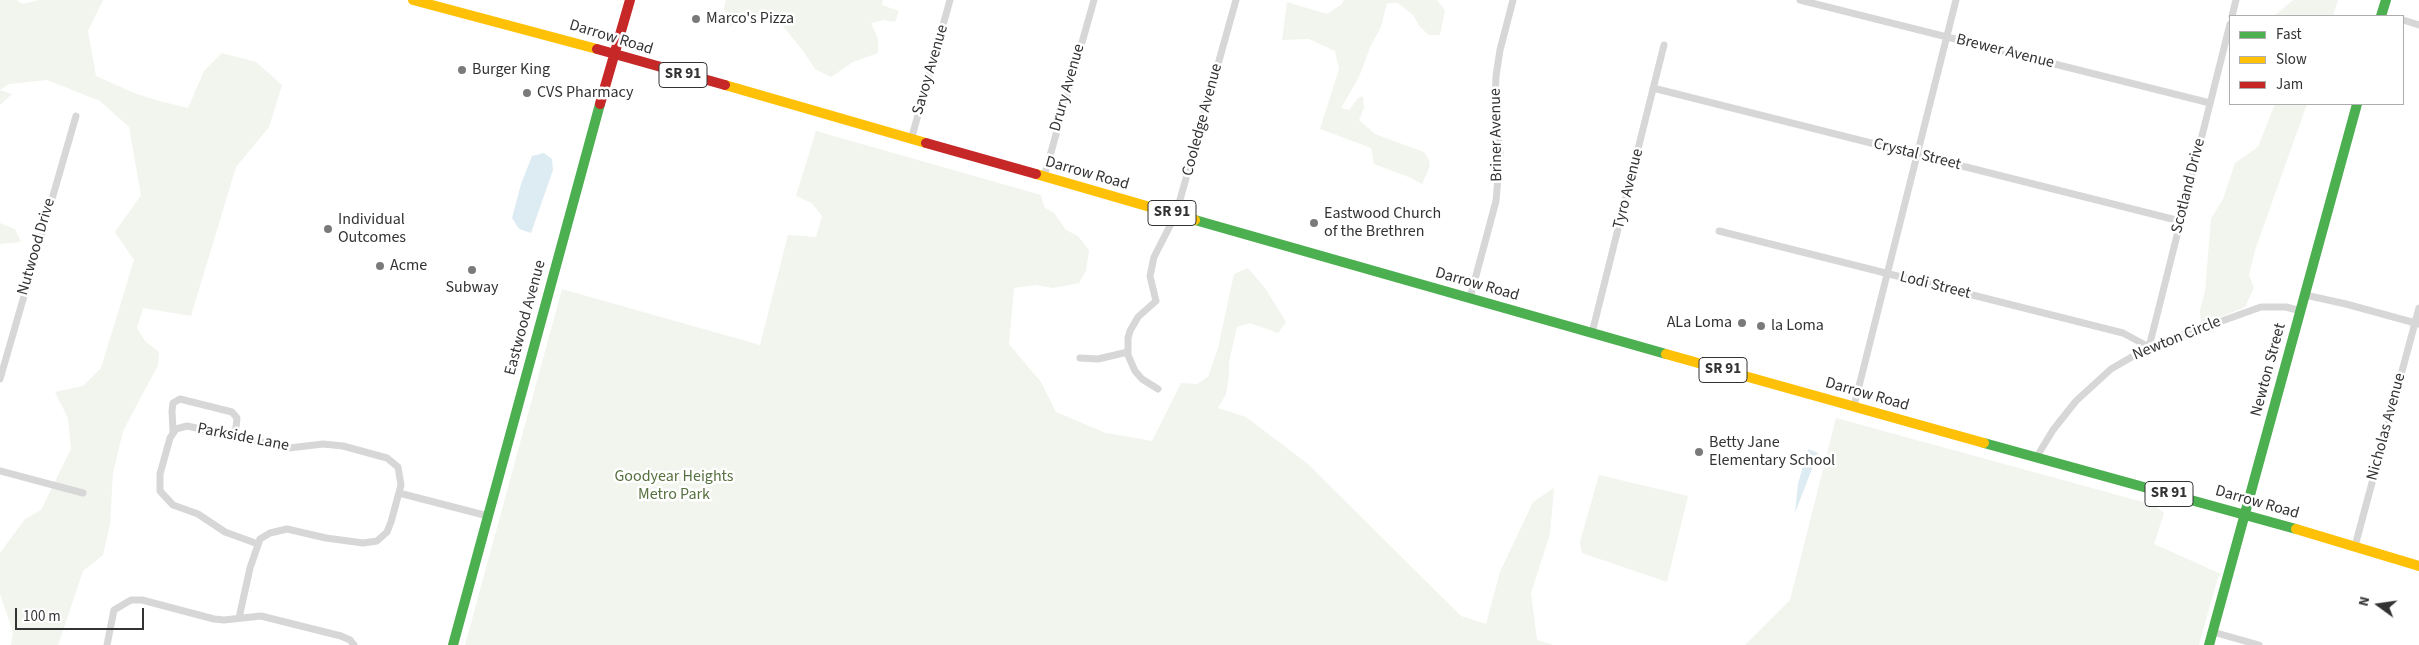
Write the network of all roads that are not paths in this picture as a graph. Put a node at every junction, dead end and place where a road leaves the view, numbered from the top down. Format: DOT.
graph roads {
  1 [pos="414,0"];
  2 [pos="630,0"];
  3 [pos="950,0"];
  4 [pos="1094,0"];
  5 [pos="1236,0"];
  6 [pos="1513,0"];
  7 [pos="1800,0"];
  8 [pos="1956,0"];
  9 [pos="2236,0"];
  10 [pos="2386,0"];
  11 [pos="2232,15"];
  12 [pos="2384,15"];
  13 [pos="2404,20"];
  14 [pos="2419,25"];
  15 [pos="2229,28"];
  16 [pos="1947,37"];
  17 [pos="1664,45"];
  18 [pos="615,56"];
  19 [pos="1653,88"];
  20 [pos="2210,103"];
  21 [pos="2357,105"];
  22 [pos="76,116"];
  23 [pos="911,140"];
  24 [pos="1917,156"];
  25 [pos="1044,177"];
  26 [pos="1176,214"];
  27 [pos="2180,221"];
  28 [pos="1719,231"];
  29 [pos="1887,274"];
  30 [pos="2305,295"];
  31 [pos="1470,298"];
  32 [pos="2419,308"];
  33 [pos="2301,311"];
  34 [pos="2417,323"];
  35 [pos="1592,333"];
  36 [pos="2149,347"];
  37 [pos="1128,352"];
  38 [pos="1080,358"];
  39 [pos="0,379"];
  40 [pos="1158,389"];
  41 [pos="1854,406"];
  42 [pos="173,431"];
  43 [pos="236,436"];
  44 [pos="2036,458"];
  45 [pos="0,471"];
  46 [pos="83,493"];
  47 [pos="399,493"];
  48 [pos="2245,514"];
  49 [pos="488,516"];
  50 [pos="258,544"];
  51 [pos="2355,546"];
  52 [pos="2419,566"];
  53 [pos="239,618"];
  54 [pos="2213,632"];
  55 [pos="107,645"];
  56 [pos="354,645"];
  57 [pos="453,645"];
  58 [pos="2209,645"];
  59 [pos="2259,645"];
  1 -- 18 [label="main road, Darrow Road / SR 91"];
  2 -- 18 [label="main road, Eastwood Avenue"];
  3 -- 23 [label="street, Savoy Avenue"];
  4 -- 25 [label="street, Drury Avenue"];
  5 -- 26 [label="street, Cooledge Avenue"];
  6 -- 31 [label="street, Briner Avenue"];
  7 -- 16 [label="street, Brewer Avenue"];
  8 -- 16 [label="street"];
  9 -- 11 [label="street"];
  10 -- 12 [label="main road"];
  13 -- 14 [label="street"];
  15 -- 20 [label="street, Scotland Drive"];
  16 -- 20 [label="street, Brewer Avenue"];
  16 -- 24 [label="street"];
  17 -- 19 [label="street, Tyro Avenue"];
  18 -- 23 [label="main road, Darrow Road / SR 91"];
  18 -- 49 [label="main road, Eastwood Avenue"];
  19 -- 24 [label="street, Crystal Street"];
  19 -- 35 [label="street, Tyro Avenue"];
  20 -- 27 [label="street, Scotland Drive"];
  21 -- 30 [label="main road, Newton Street"];
  22 -- 39 [label="street, Nutwood Drive"];
  23 -- 25 [label="main road, Darrow Road / SR 91"];
  24 -- 27 [label="street, Crystal Street"];
  24 -- 29 [label="street"];
  25 -- 26 [label="main road, Darrow Road / SR 91"];
  26 -- 31 [label="main road, Darrow Road / SR 91"];
  26 -- 37 [label="street, Cooledge Avenue"];
  27 -- 36 [label="street, Scotland Drive"];
  28 -- 29 [label="street, Lodi Street"];
  29 -- 36 [label="street, Lodi Street"];
  29 -- 41 [label="street"];
  30 -- 33 [label="main road, Newton Street"];
  30 -- 34 [label="street"];
  31 -- 35 [label="main road, Darrow Road / SR 91"];
  32 -- 34 [label="street, Nicholas Avenue"];
  33 -- 36 [label="street, Newton Circle"];
  33 -- 48 [label="main road, Newton Street"];
  34 -- 51 [label="street, Nicholas Avenue"];
  35 -- 41 [label="main road, Darrow Road / SR 91"];
  36 -- 44 [label="street, Newton Circle"];
  37 -- 38 [label="street"];
  37 -- 40 [label="street"];
  41 -- 44 [label="main road, Darrow Road / SR 91"];
  42 -- 43 [label="street, Parkside Lane"];
  42 -- 43 [label="street"];
  42 -- 50 [label="street, Parkside Lane"];
  43 -- 47 [label="street, Parkside Lane"];
  44 -- 48 [label="main road, Darrow Road / SR 91"];
  45 -- 46 [label="street"];
  47 -- 49 [label="street"];
  47 -- 50 [label="street, Parkside Lane"];
  48 -- 51 [label="main road, Darrow Road"];
  48 -- 54 [label="main road, Newton Street"];
  49 -- 57 [label="main road, Eastwood Avenue"];
  50 -- 53 [label="street"];
  51 -- 52 [label="main road, Darrow Road"];
  53 -- 55 [label="street"];
  53 -- 56 [label="street"];
  54 -- 58 [label="main road, Newton Street"];
  54 -- 59 [label="street"];
}
